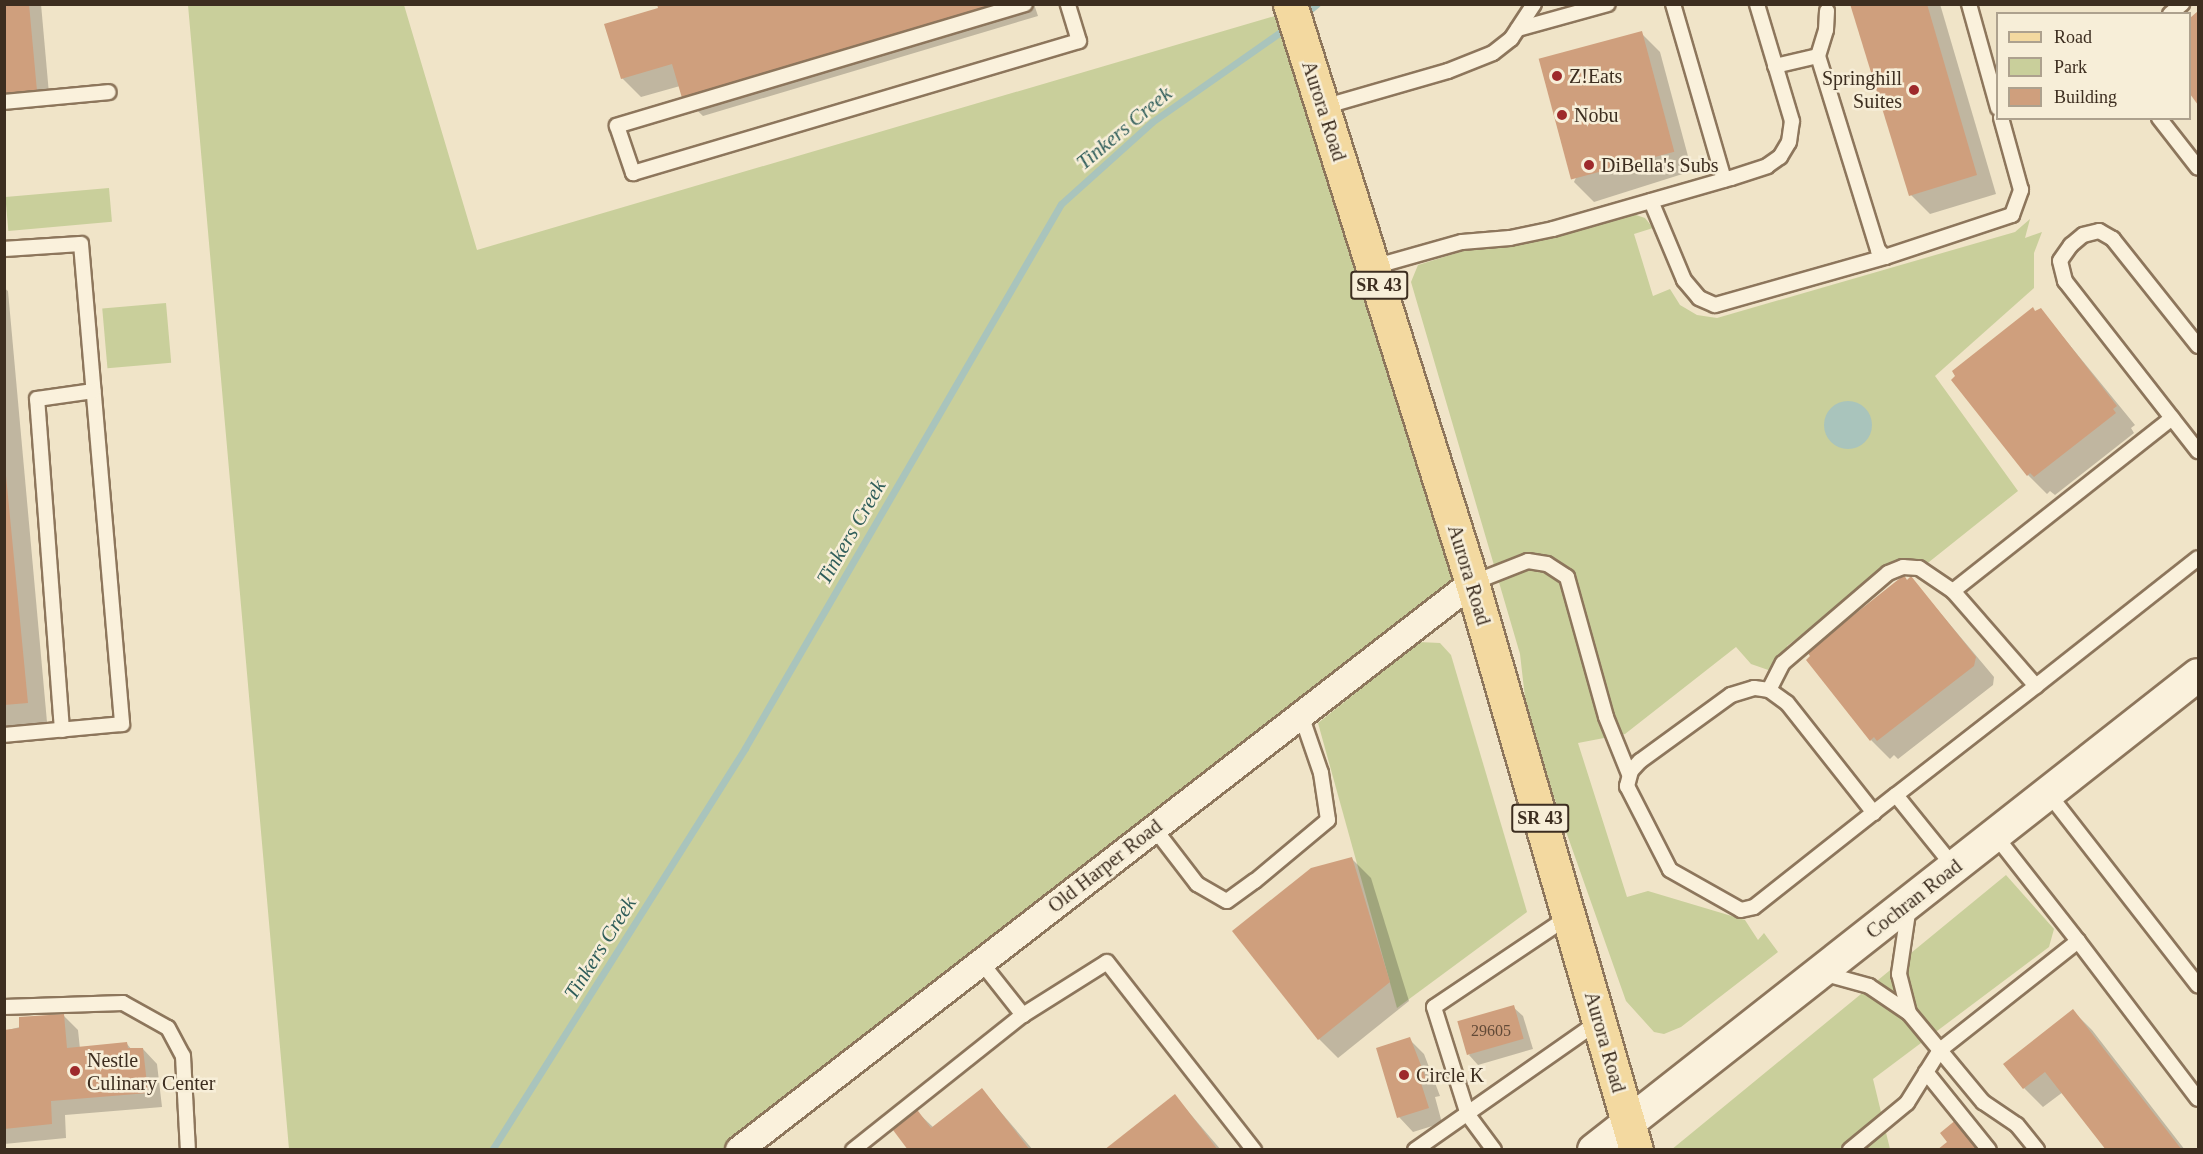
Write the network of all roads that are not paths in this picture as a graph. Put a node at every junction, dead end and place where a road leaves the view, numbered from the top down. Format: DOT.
graph roads {
  1 [pos="1025,4"];
  2 [pos="1068,4"];
  3 [pos="1290,4"];
  4 [pos="1534,4"];
  5 [pos="1608,4"];
  6 [pos="1673,4"];
  7 [pos="1757,4"];
  8 [pos="1969,4"];
  9 [pos="1827,11"];
  10 [pos="1518,29"];
  11 [pos="1818,56"];
  12 [pos="1775,66"];
  13 [pos="110,92"];
  14 [pos="1996,101"];
  15 [pos="4,102"];
  16 [pos="1323,107"];
  17 [pos="2002,120"];
  18 [pos="2161,120"];
  19 [pos="2199,168"];
  20 [pos="1724,180"];
  21 [pos="1651,201"];
  22 [pos="4,249"];
  23 [pos="1886,257"];
  24 [pos="1373,267"];
  25 [pos="2199,346"];
  26 [pos="93,392"];
  27 [pos="2172,418"];
  28 [pos="2199,451"];
  29 [pos="2199,558"];
  30 [pos="1472,583"];
  31 [pos="1953,591"];
  32 [pos="2199,675"];
  33 [pos="2036,686"];
  34 [pos="1769,690"];
  35 [pos="1301,715"];
  36 [pos="62,730"];
  37 [pos="4,735"];
  38 [pos="1629,774"];
  39 [pos="2048,793"];
  40 [pos="1896,795"];
  41 [pos="1874,813"];
  42 [pos="1154,828"];
  43 [pos="1995,836"];
  44 [pos="1954,867"];
  45 [pos="1910,902"];
  46 [pos="1569,917"];
  47 [pos="2078,941"];
  48 [pos="981,962"];
  49 [pos="1820,972"];
  50 [pos="2199,986"];
  51 [pos="4,1007"];
  52 [pos="1910,1013"];
  53 [pos="1023,1015"];
  54 [pos="1599,1021"];
  55 [pos="1940,1050"];
  56 [pos="1926,1072"];
  57 [pos="2199,1099"];
  58 [pos="1468,1115"];
  59 [pos="1633,1136"];
  60 [pos="188,1149"];
  61 [pos="739,1149"];
  62 [pos="853,1149"];
  63 [pos="1254,1149"];
  64 [pos="1415,1149"];
  65 [pos="1494,1149"];
  66 [pos="1594,1149"];
  67 [pos="1850,1149"];
  68 [pos="1989,1149"];
  69 [pos="2037,1149"];
  1 -- 2 [label="lane"];
  3 -- 16 [label="main road, Aurora Road / SR 43"];
  4 -- 10 [label="lane"];
  5 -- 10 [label="lane"];
  6 -- 20 [label="lane"];
  7 -- 12 [label="lane"];
  8 -- 14 [label="lane"];
  9 -- 11 [label="lane"];
  10 -- 16 [label="lane"];
  11 -- 12 [label="lane"];
  11 -- 23 [label="lane"];
  12 -- 20 [label="lane"];
  13 -- 15 [label="lane"];
  16 -- 24 [label="main road, Aurora Road / SR 43"];
  17 -- 23 [label="lane"];
  18 -- 19 [label="lane"];
  20 -- 21 [label="lane"];
  21 -- 23 [label="lane"];
  21 -- 24 [label="lane"];
  22 -- 26 [label="lane"];
  24 -- 30 [label="main road, Aurora Road / SR 43"];
  25 -- 27 [label="lane"];
  26 -- 36 [label="lane"];
  26 -- 36 [label="lane"];
  27 -- 28 [label="lane"];
  27 -- 31 [label="lane"];
  29 -- 33 [label="lane"];
  30 -- 35 [label="street, Old Harper Road"];
  30 -- 38 [label="lane"];
  30 -- 46 [label="main road, Aurora Road / SR 43"];
  31 -- 33 [label="lane"];
  31 -- 34 [label="lane"];
  32 -- 39 [label="street, Cochran Road"];
  33 -- 40 [label="lane"];
  34 -- 38 [label="lane"];
  34 -- 41 [label="lane"];
  35 -- 42 [label="street, Old Harper Road"];
  35 -- 42 [label="lane"];
  36 -- 37 [label="lane"];
  38 -- 41 [label="lane"];
  39 -- 43 [label="street, Cochran Road"];
  39 -- 50 [label="lane"];
  40 -- 41 [label="lane"];
  40 -- 44 [label="lane"];
  42 -- 48 [label="street, Old Harper Road"];
  43 -- 44 [label="street, Cochran Road"];
  43 -- 47 [label="lane"];
  44 -- 45 [label="street, Cochran Road"];
  45 -- 49 [label="street, Cochran Road"];
  45 -- 52 [label="lane"];
  46 -- 54 [label="main road, Aurora Road / SR 43"];
  46 -- 58 [label="lane"];
  47 -- 55 [label="lane"];
  47 -- 57 [label="lane"];
  48 -- 53 [label="lane"];
  48 -- 61 [label="street, Old Harper Road"];
  49 -- 52 [label="lane"];
  49 -- 59 [label="street, Cochran Road"];
  51 -- 60 [label="lane"];
  52 -- 55 [label="lane"];
  53 -- 62 [label="lane"];
  53 -- 63 [label="lane"];
  54 -- 58 [label="lane"];
  54 -- 59 [label="main road, Aurora Road / SR 43"];
  55 -- 56 [label="lane"];
  55 -- 69 [label="lane"];
  56 -- 67 [label="lane"];
  56 -- 68 [label="lane"];
  58 -- 64 [label="lane"];
  58 -- 65 [label="lane"];
  59 -- 66 [label="street, Cochran Road"];
}
